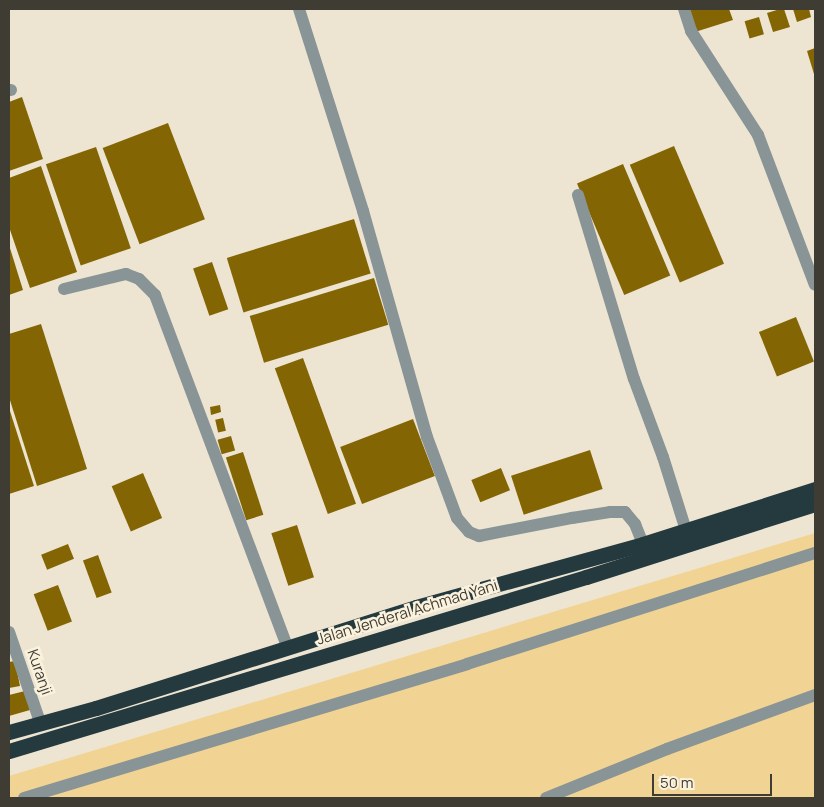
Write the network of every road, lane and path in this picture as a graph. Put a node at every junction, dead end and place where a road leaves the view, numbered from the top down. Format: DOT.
graph roads {
  1 [pos="299,9"];
  2 [pos="684,9"];
  3 [pos="578,194"];
  4 [pos="815,285"];
  5 [pos="64,290"];
  6 [pos="815,489"];
  7 [pos="815,504"];
  8 [pos="686,528"];
  9 [pos="644,544"];
  10 [pos="690,544"];
  11 [pos="815,553"];
  12 [pos="9,632"];
  13 [pos="288,648"];
  14 [pos="815,695"];
  15 [pos="40,722"];
  16 [pos="9,732"];
  17 [pos="9,751"];
  18 [pos="24,798"];
  19 [pos="546,798"];
  1 -- 9 [label="street"];
  2 -- 4 [label="street"];
  3 -- 8 [label="street"];
  5 -- 13 [label="street"];
  6 -- 8 [label="highway, Jalan Jenderal Achmad Yani"];
  7 -- 10 [label="highway, Jalan Jenderal Achmad Yani"];
  8 -- 9 [label="highway, Jalan Jenderal Achmad Yani"];
  8 -- 10 [label="street"];
  9 -- 13 [label="highway, Jalan Jenderal Achmad Yani"];
  10 -- 17 [label="highway, Jalan Jenderal Achmad Yani"];
  11 -- 18 [label="street"];
  12 -- 15 [label="street, Kuranji"];
  13 -- 15 [label="highway, Jalan Jenderal Achmad Yani"];
  14 -- 19 [label="street"];
  15 -- 16 [label="highway, Jalan Jenderal Achmad Yani"];
}
